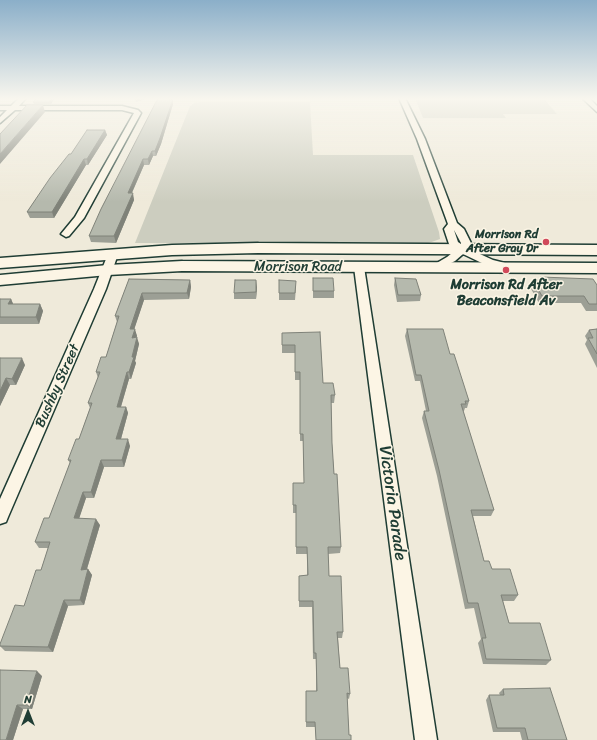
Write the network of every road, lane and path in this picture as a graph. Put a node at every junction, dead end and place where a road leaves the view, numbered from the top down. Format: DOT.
graph roads {
  1 [pos="128,133"];
  2 [pos="418,133"];
  3 [pos="66,234"];
  4 [pos="462,249"];
  5 [pos="597,250"];
  6 [pos="113,254"];
  7 [pos="0,263"];
  8 [pos="359,267"];
  9 [pos="435,267"];
  10 [pos="514,267"];
  11 [pos="597,268"];
  12 [pos="108,270"];
  13 [pos="0,280"];
  14 [pos="0,517"];
  15 [pos="426,740"];
  1 -- 3 [label="street"];
  2 -- 4 [label="street"];
  4 -- 5 [label="main road, Morrison Road"];
  4 -- 6 [label="main road, Morrison Road"];
  4 -- 9 [label="street"];
  4 -- 10 [label="street"];
  6 -- 7 [label="main road, Morrison Road"];
  6 -- 12 [label="street, Bushby Street"];
  8 -- 9 [label="main road, Morrison Road"];
  8 -- 12 [label="main road, Morrison Road"];
  8 -- 15 [label="street, Victoria Parade"];
  9 -- 10 [label="main road, Morrison Road"];
  10 -- 11 [label="main road, Morrison Road"];
  12 -- 13 [label="main road, Morrison Road"];
  12 -- 14 [label="street, Bushby Street"];
}
